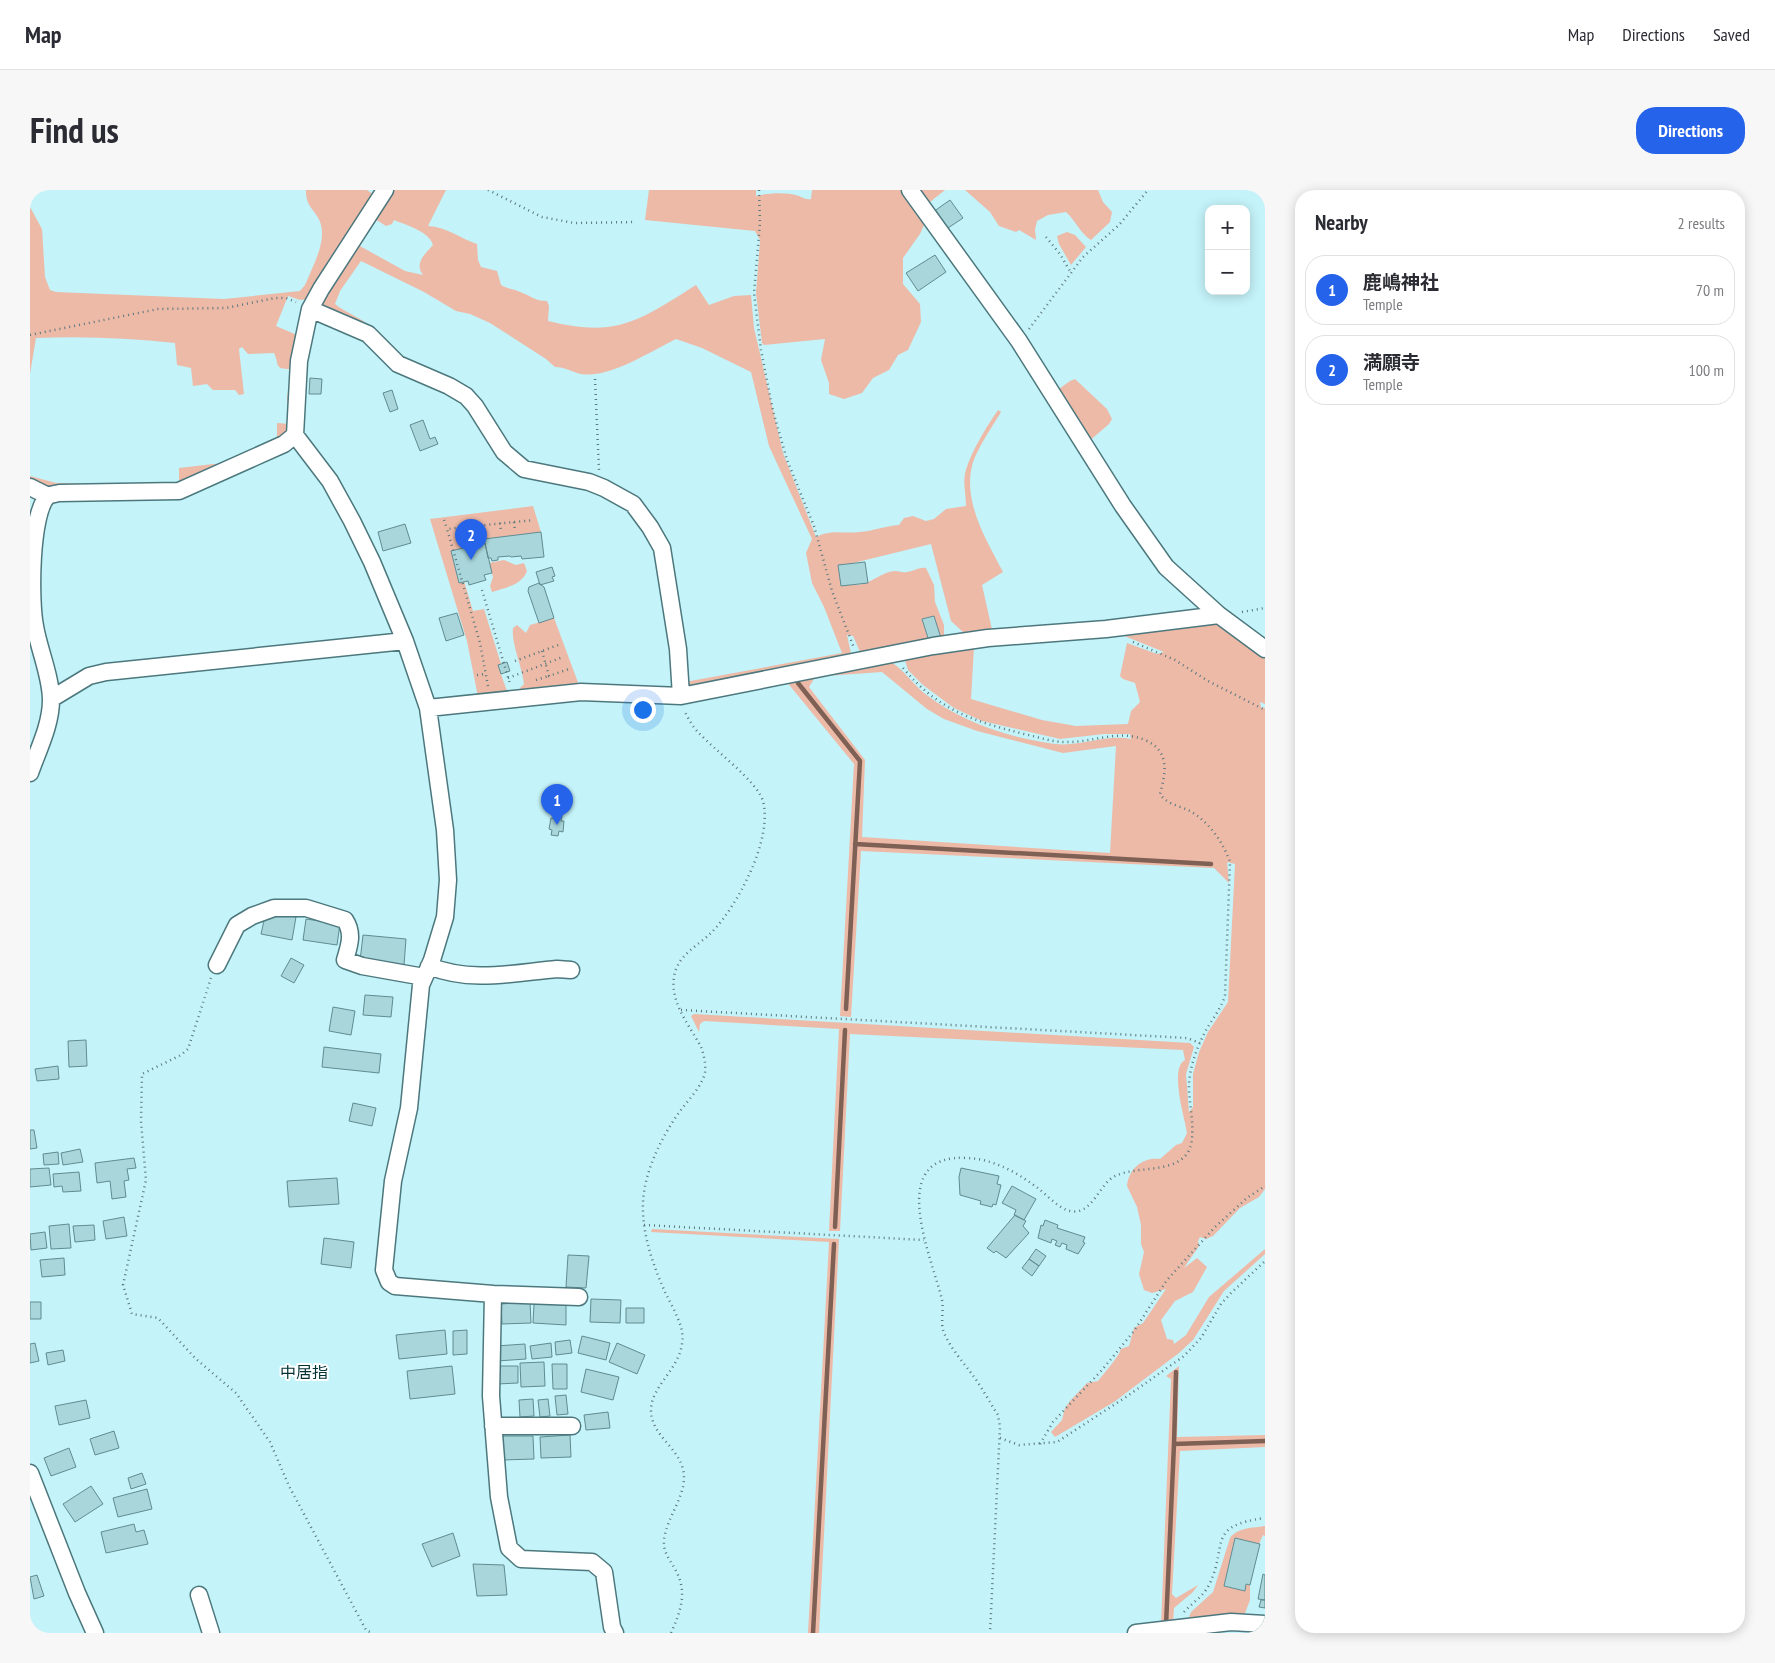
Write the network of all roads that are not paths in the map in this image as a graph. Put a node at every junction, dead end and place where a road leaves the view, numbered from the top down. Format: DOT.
graph roads {
  1 [pos="385,190"];
  2 [pos="910,190"];
  3 [pos="310,309"];
  4 [pos="295,435"];
  5 [pos="30,487"];
  6 [pos="48,496"];
  7 [pos="1220,615"];
  8 [pos="405,641"];
  9 [pos="1265,648"];
  10 [pos="682,696"];
  11 [pos="51,699"];
  12 [pos="428,708"];
  13 [pos="30,773"];
  14 [pos="217,965"];
  15 [pos="571,970"];
  16 [pos="427,971"];
  17 [pos="493,1294"];
  18 [pos="579,1297"];
  19 [pos="493,1426"];
  20 [pos="572,1426"];
  21 [pos="30,1473"];
  22 [pos="199,1595"];
  23 [pos="1265,1624"];
  24 [pos="95,1633"];
  25 [pos="211,1633"];
  26 [pos="615,1633"];
  27 [pos="1136,1633"];
  1 -- 3 [label="street"];
  2 -- 7 [label="street"];
  3 -- 4 [label="street"];
  3 -- 10 [label="street"];
  4 -- 6 [label="street"];
  4 -- 8 [label="street"];
  5 -- 6 [label="street"];
  6 -- 11 [label="street"];
  7 -- 9 [label="street"];
  7 -- 10 [label="street"];
  8 -- 11 [label="street"];
  8 -- 12 [label="street"];
  10 -- 12 [label="street"];
  11 -- 13 [label="street"];
  12 -- 16 [label="street"];
  14 -- 16 [label="street"];
  15 -- 16 [label="street"];
  16 -- 17 [label="street"];
  17 -- 18 [label="street"];
  17 -- 19 [label="street"];
  19 -- 20 [label="street"];
  19 -- 26 [label="street"];
  21 -- 24 [label="street"];
  22 -- 25 [label="street"];
  23 -- 27 [label="street"];
}
